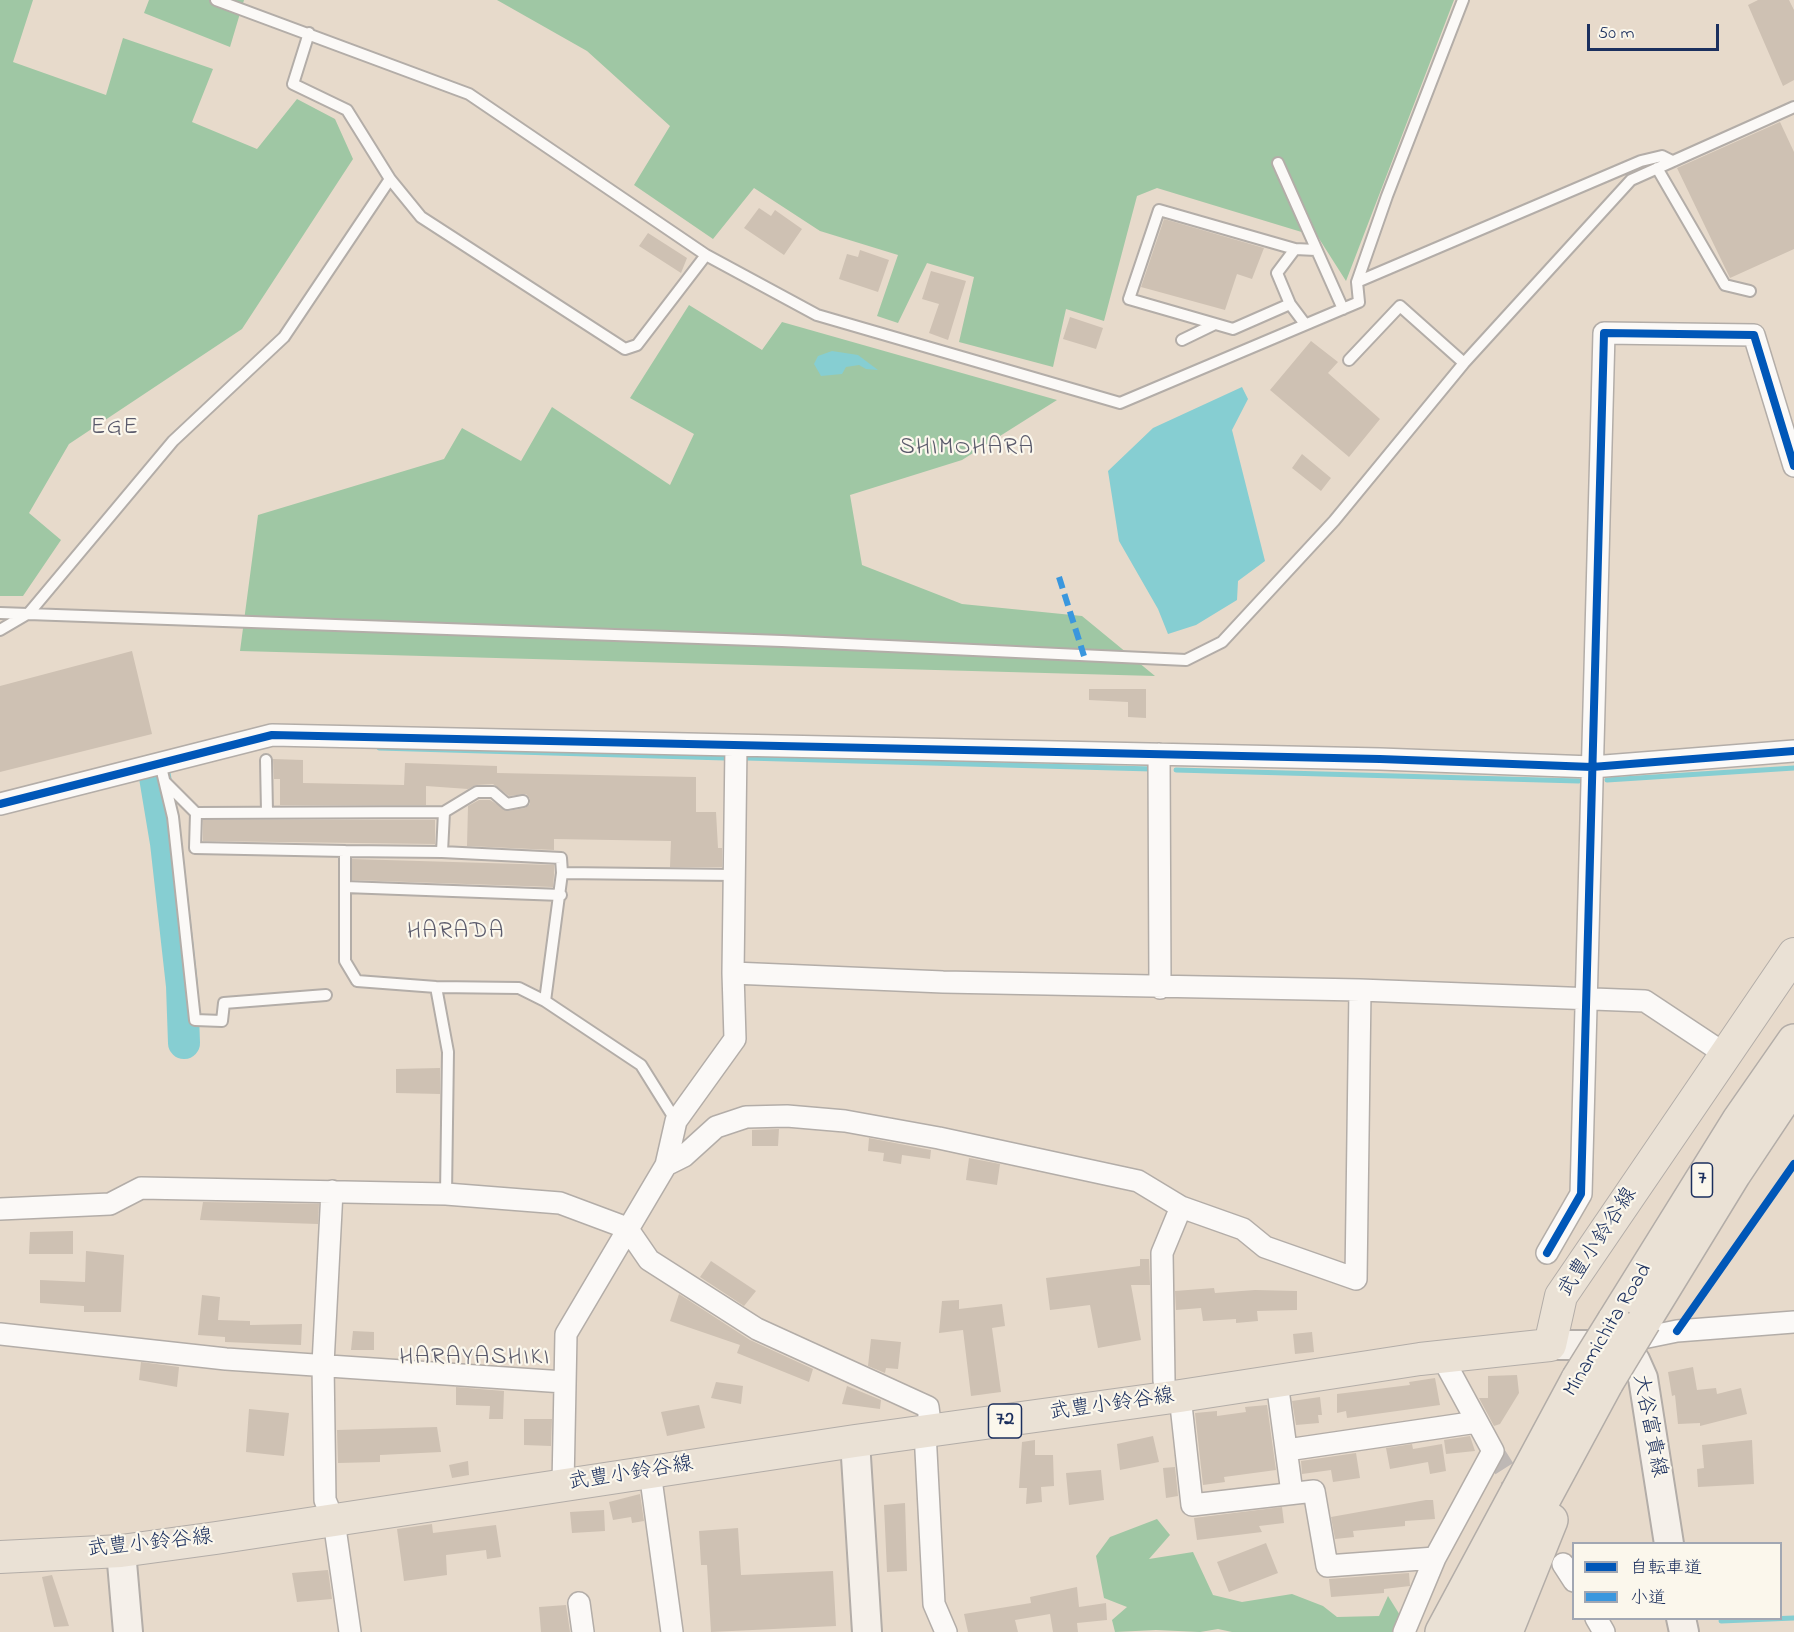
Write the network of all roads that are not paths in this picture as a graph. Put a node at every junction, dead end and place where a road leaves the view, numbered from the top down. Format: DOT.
graph roads {
  1 [pos="216,0"];
  2 [pos="1463,0"];
  3 [pos="309,33"];
  4 [pos="1794,107"];
  5 [pos="1672,161"];
  6 [pos="1278,163"];
  7 [pos="1657,168"];
  8 [pos="390,180"];
  9 [pos="1295,249"];
  10 [pos="1316,250"];
  11 [pos="706,255"];
  12 [pos="1357,282"];
  13 [pos="1750,291"];
  14 [pos="1290,304"];
  15 [pos="1343,309"];
  16 [pos="1215,324"];
  17 [pos="1305,324"];
  18 [pos="1182,340"];
  19 [pos="1349,360"];
  20 [pos="1464,363"];
  21 [pos="1794,466"];
  22 [pos="0,612"];
  23 [pos="29,613"];
  24 [pos="0,630"];
  25 [pos="736,746"];
  26 [pos="1794,751"];
  27 [pos="1159,754"];
  28 [pos="266,760"];
  29 [pos="1592,767"];
  30 [pos="163,772"];
  31 [pos="523,801"];
  32 [pos="0,804"];
  33 [pos="267,812"];
  34 [pos="444,812"];
  35 [pos="196,813"];
  36 [pos="345,851"];
  37 [pos="442,852"];
  38 [pos="562,873"];
  39 [pos="734,875"];
  40 [pos="345,887"];
  41 [pos="561,895"];
  42 [pos="1794,954"];
  43 [pos="733,973"];
  44 [pos="436,987"];
  45 [pos="1160,988"];
  46 [pos="1360,990"];
  47 [pos="326,995"];
  48 [pos="1585,999"];
  49 [pos="545,1001"];
  50 [pos="1794,1041"];
  51 [pos="1725,1054"];
  52 [pos="1794,1084"];
  53 [pos="676,1121"];
  54 [pos="666,1165"];
  55 [pos="332,1191"];
  56 [pos="446,1194"];
  57 [pos="1181,1207"];
  58 [pos="0,1209"];
  59 [pos="627,1228"];
  60 [pos="1547,1253"];
  61 [pos="1794,1322"];
  62 [pos="1622,1329"];
  63 [pos="0,1334"];
  64 [pos="1550,1345"];
  65 [pos="1442,1357"];
  66 [pos="323,1364"];
  67 [pos="1277,1382"];
  68 [pos="564,1383"];
  69 [pos="1594,1387"];
  70 [pos="1172,1388"];
  71 [pos="1478,1422"];
  72 [pos="928,1432"];
  73 [pos="855,1441"];
  74 [pos="1287,1450"];
  75 [pos="1534,1458"];
  76 [pos="650,1472"];
  77 [pos="563,1485"];
  78 [pos="1292,1493"];
  79 [pos="334,1521"];
  80 [pos="1669,1542"];
  81 [pos="121,1551"];
  82 [pos="0,1557"];
  83 [pos="1435,1558"];
  84 [pos="579,1603"];
  85 [pos="128,1632"];
  86 [pos="350,1632"];
  87 [pos="583,1632"];
  88 [pos="672,1632"];
  89 [pos="867,1632"];
  90 [pos="946,1632"];
  91 [pos="1404,1632"];
  92 [pos="1427,1632"];
  93 [pos="1442,1632"];
  94 [pos="1472,1632"];
  95 [pos="1506,1632"];
  1 -- 3 [label="lane"];
  2 -- 12 [label="lane"];
  3 -- 8 [label="lane"];
  3 -- 11 [label="lane"];
  4 -- 5 [label="lane"];
  5 -- 7 [label="lane"];
  5 -- 12 [label="lane"];
  6 -- 10 [label="lane"];
  7 -- 13 [label="lane"];
  7 -- 20 [label="lane"];
  8 -- 11 [label="lane"];
  8 -- 23 [label="lane"];
  9 -- 10 [label="lane"];
  9 -- 14 [label="lane"];
  9 -- 16 [label="lane"];
  10 -- 15 [label="lane"];
  11 -- 17 [label="lane"];
  12 -- 15 [label="lane"];
  14 -- 16 [label="lane"];
  14 -- 17 [label="lane"];
  15 -- 17 [label="lane"];
  16 -- 18 [label="lane"];
  19 -- 20 [label="lane"];
  20 -- 23 [label="lane"];
  21 -- 29 [label="street"];
  22 -- 23 [label="lane"];
  23 -- 24 [label="lane"];
  25 -- 27 [label="street"];
  25 -- 30 [label="street"];
  25 -- 39 [label="street"];
  26 -- 29 [label="street"];
  27 -- 29 [label="street"];
  27 -- 45 [label="street"];
  28 -- 33 [label="lane"];
  29 -- 48 [label="street"];
  30 -- 32 [label="street"];
  30 -- 35 [label="lane"];
  30 -- 47 [label="lane"];
  31 -- 34 [label="lane"];
  33 -- 34 [label="lane"];
  33 -- 35 [label="lane"];
  34 -- 37 [label="lane"];
  35 -- 36 [label="lane"];
  36 -- 37 [label="lane"];
  36 -- 40 [label="lane"];
  37 -- 38 [label="lane"];
  38 -- 39 [label="lane"];
  38 -- 41 [label="lane"];
  39 -- 43 [label="street"];
  40 -- 41 [label="lane"];
  40 -- 44 [label="lane"];
  41 -- 49 [label="lane"];
  42 -- 51 [label="main road, 武豊小鈴谷線"];
  43 -- 45 [label="street"];
  43 -- 53 [label="street"];
  44 -- 49 [label="lane"];
  44 -- 56 [label="lane"];
  45 -- 46 [label="street"];
  46 -- 48 [label="street"];
  46 -- 57 [label="street"];
  48 -- 51 [label="street"];
  48 -- 60 [label="street"];
  49 -- 53 [label="lane"];
  50 -- 62 [label="highway, Minamichita Road / 7"];
  51 -- 64 [label="main road, 武豊小鈴谷線"];
  52 -- 62 [label="highway, Minamichita Road / 7"];
  53 -- 54 [label="street"];
  54 -- 57 [label="street"];
  54 -- 59 [label="street"];
  55 -- 56 [label="street"];
  55 -- 58 [label="street"];
  55 -- 66 [label="street"];
  56 -- 59 [label="street"];
  57 -- 70 [label="street"];
  59 -- 68 [label="street"];
  59 -- 72 [label="street"];
  61 -- 62 [label="street"];
  62 -- 64 [label="main road"];
  62 -- 69 [label="highway, Minamichita Road / 7, bridge"];
  62 -- 80 [label="main road, 大谷富貴線"];
  63 -- 66 [label="street"];
  64 -- 65 [label="main road, 武豊小鈴谷線 / 72"];
  65 -- 67 [label="main road, 武豊小鈴谷線 / 72"];
  65 -- 71 [label="street"];
  66 -- 68 [label="street"];
  66 -- 79 [label="street"];
  67 -- 70 [label="main road, 武豊小鈴谷線 / 72"];
  67 -- 74 [label="street"];
  68 -- 77 [label="street"];
  69 -- 75 [label="highway, Minamichita Road / 7"];
  69 -- 94 [label="highway, Minamichita Road / 7"];
  69 -- 95 [label="highway"];
  70 -- 72 [label="main road, 武豊小鈴谷線 / 72"];
  70 -- 78 [label="street"];
  71 -- 74 [label="street"];
  71 -- 83 [label="street"];
  72 -- 73 [label="main road, 武豊小鈴谷線 / 72"];
  72 -- 90 [label="street"];
  73 -- 76 [label="main road, 武豊小鈴谷線 / 72"];
  73 -- 89 [label="main road"];
  74 -- 78 [label="street"];
  75 -- 92 [label="highway"];
  75 -- 93 [label="highway, Minamichita Road / 7"];
  76 -- 77 [label="main road, 武豊小鈴谷線 / 72"];
  76 -- 88 [label="street"];
  77 -- 79 [label="main road, 武豊小鈴谷線 / 72"];
  78 -- 83 [label="street"];
  79 -- 81 [label="main road, 武豊小鈴谷線 / 72"];
  79 -- 86 [label="street"];
  81 -- 82 [label="main road, 武豊小鈴谷線 / 72"];
  81 -- 85 [label="main road"];
  83 -- 91 [label="street"];
  84 -- 87 [label="street"];
}
